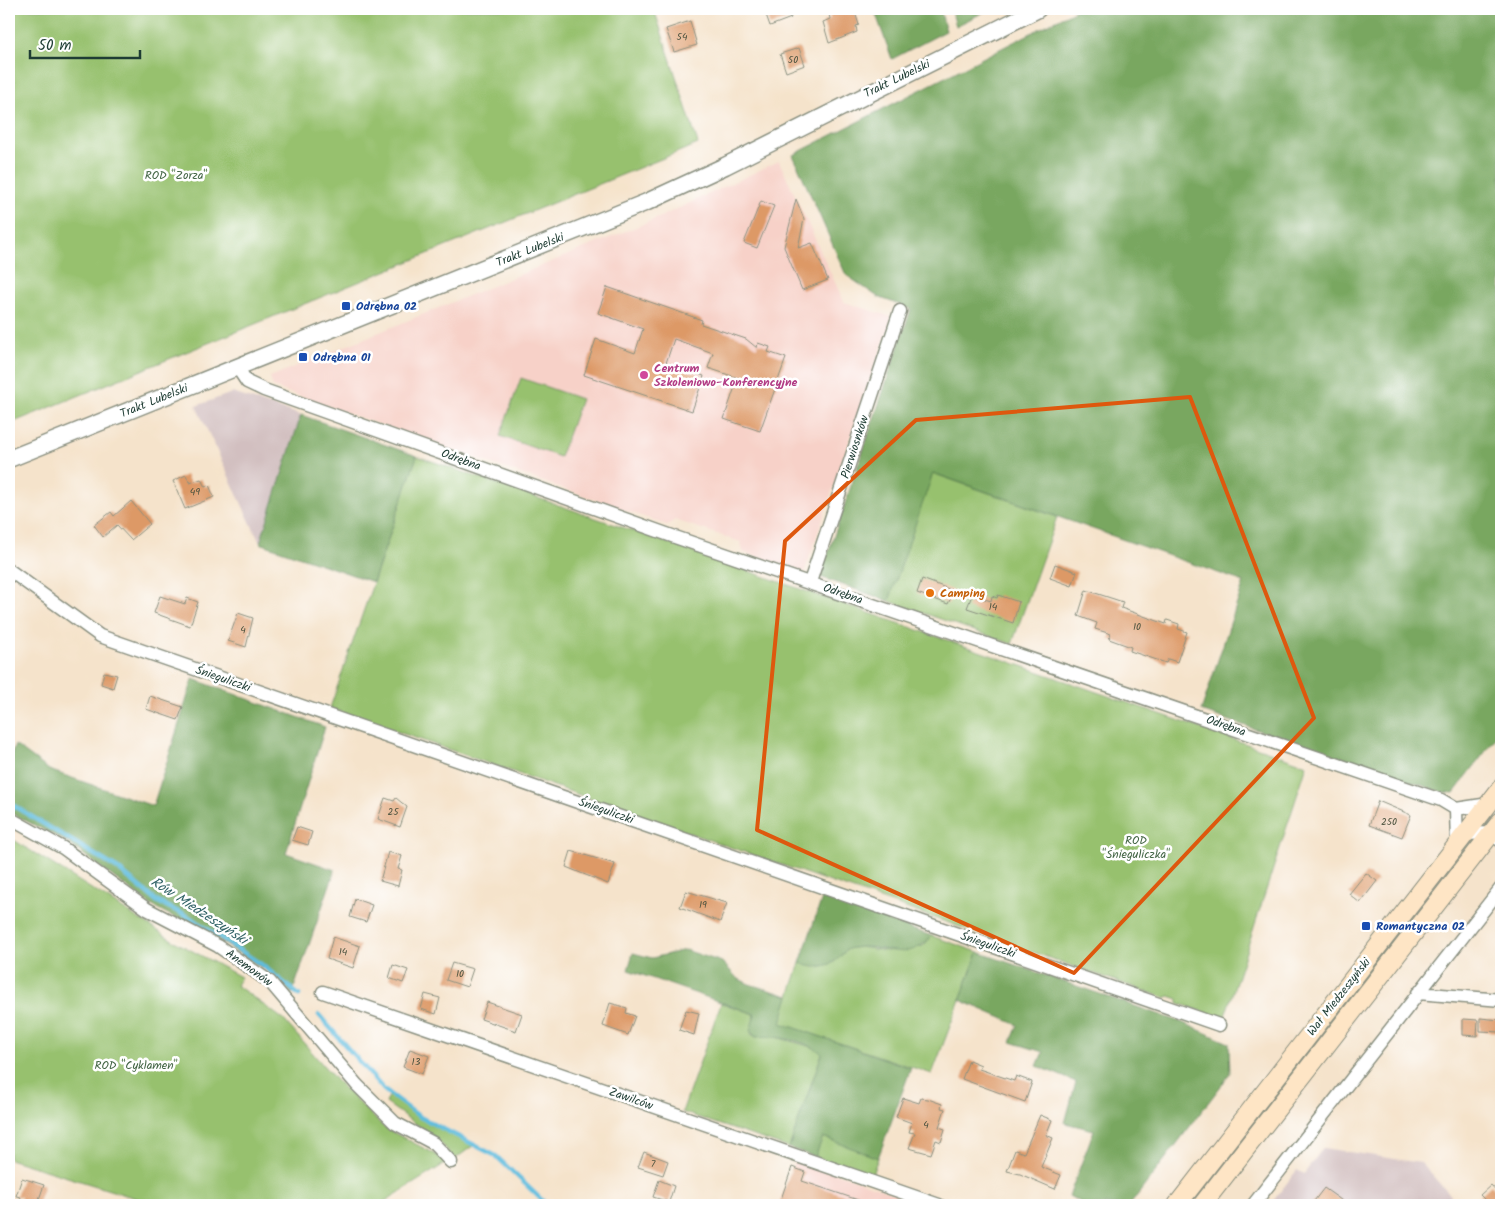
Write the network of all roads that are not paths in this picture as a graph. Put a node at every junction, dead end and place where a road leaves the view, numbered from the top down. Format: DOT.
graph roads {
  1 [pos="1038,9"];
  2 [pos="900,311"];
  3 [pos="237,367"];
  4 [pos="9,459"];
  5 [pos="9,570"];
  6 [pos="810,582"];
  7 [pos="1501,788"];
  8 [pos="1489,804"];
  9 [pos="1456,809"];
  10 [pos="9,818"];
  11 [pos="1498,832"];
  12 [pos="1461,840"];
  13 [pos="1501,888"];
  14 [pos="323,992"];
  15 [pos="1418,992"];
  16 [pos="1501,1000"];
  17 [pos="1218,1025"];
  18 [pos="451,1162"];
  19 [pos="939,1205"];
  20 [pos="1177,1205"];
  21 [pos="1202,1205"];
  22 [pos="1253,1205"];
  1 -- 3 [label="street, Trakt Lubelski"];
  2 -- 6 [label="street, Pierwiosnków"];
  3 -- 4 [label="street, Trakt Lubelski"];
  3 -- 6 [label="street, Odrębna"];
  5 -- 17 [label="street, Śnieguliczki"];
  6 -- 9 [label="street, Odrębna"];
  7 -- 8 [label="main road, Wał Miedzeszyński"];
  8 -- 9 [label="street"];
  8 -- 12 [label="main road, Wał Miedzeszyński"];
  9 -- 12 [label="street"];
  10 -- 18 [label="street, Anemonów"];
  11 -- 12 [label="street"];
  11 -- 21 [label="main road, Wał Miedzeszyński"];
  12 -- 20 [label="main road, Wał Miedzeszyński"];
  13 -- 15 [label="street"];
  14 -- 19 [label="street, Zawilców"];
  15 -- 16 [label="street"];
  15 -- 22 [label="street"];
}
